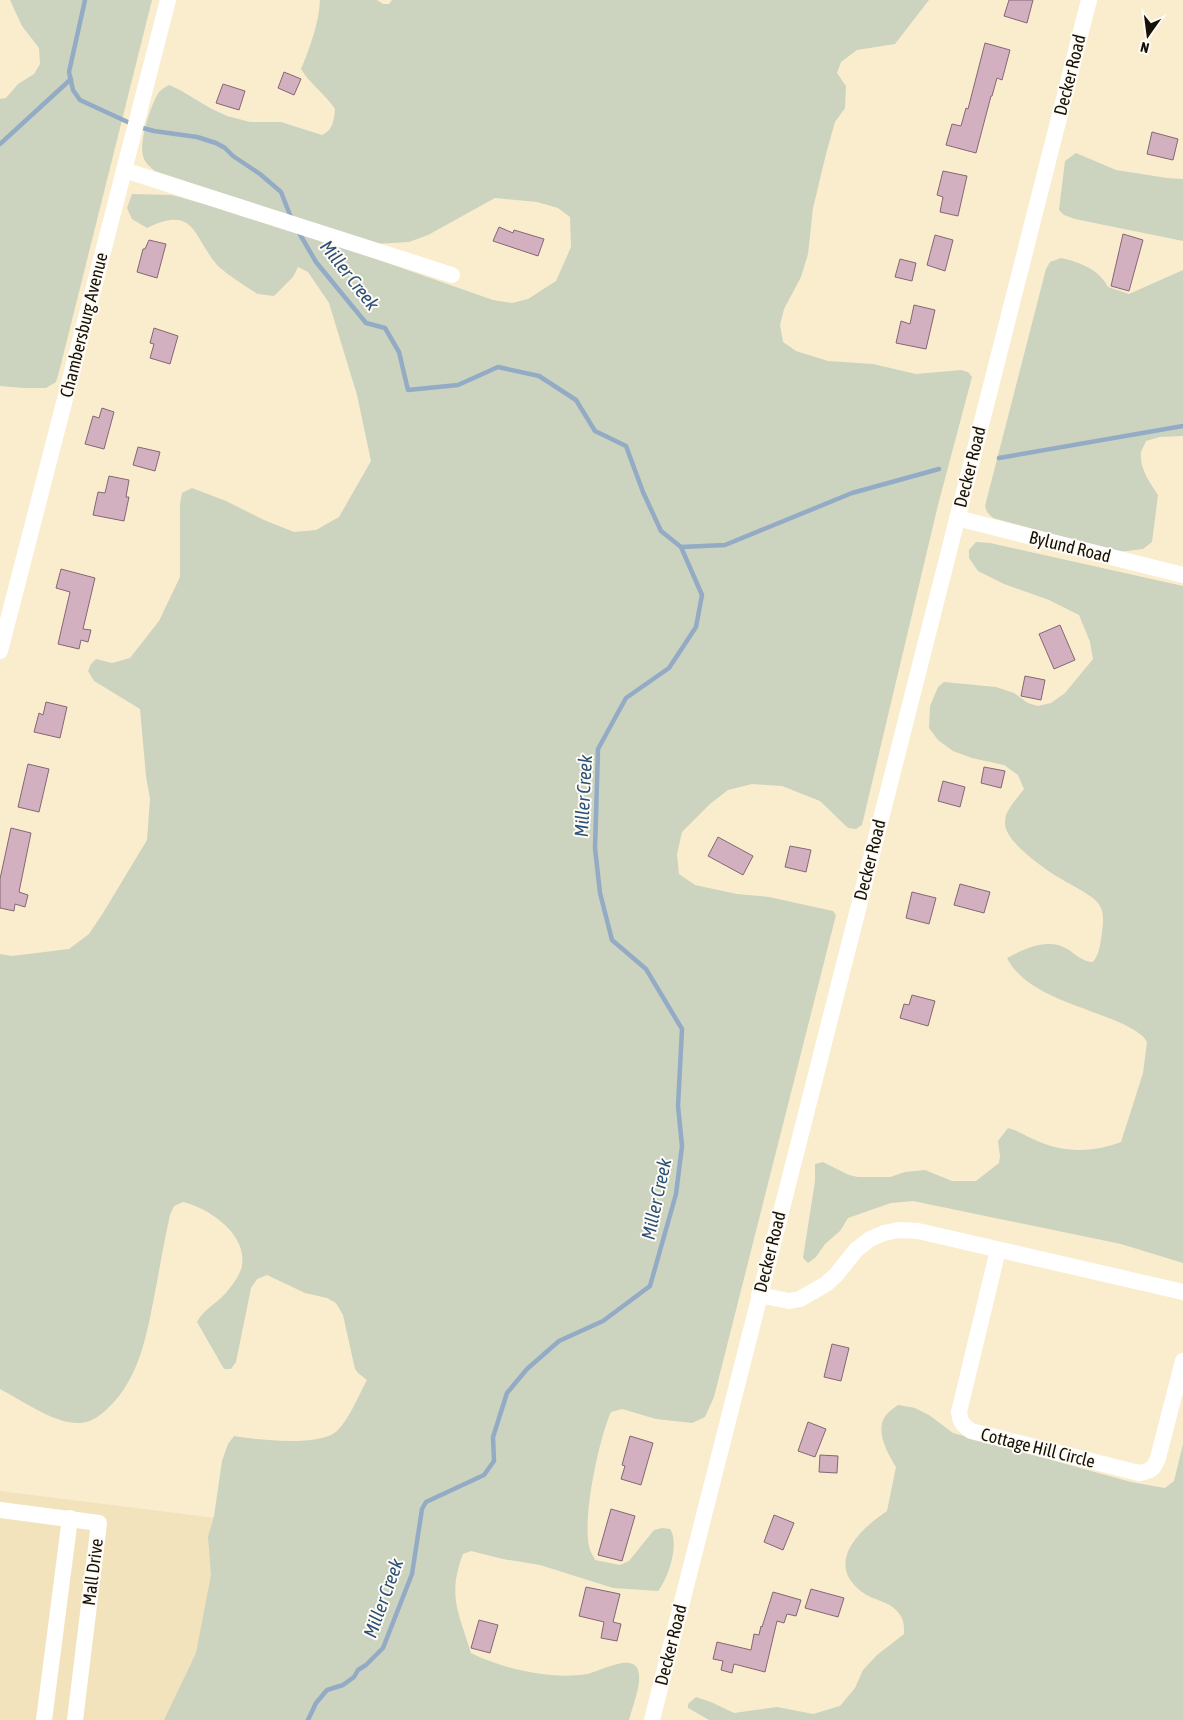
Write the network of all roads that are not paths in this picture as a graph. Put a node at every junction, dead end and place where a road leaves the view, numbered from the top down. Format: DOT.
graph roads {
  1 [pos="168,0"];
  2 [pos="1089,0"];
  3 [pos="124,170"];
  4 [pos="452,275"];
  5 [pos="957,518"];
  6 [pos="1183,575"];
  7 [pos="0,651"];
  8 [pos="998,1250"];
  9 [pos="1183,1292"];
  10 [pos="759,1295"];
  11 [pos="1183,1361"];
  12 [pos="0,1510"];
  13 [pos="70,1518"];
  14 [pos="44,1720"];
  15 [pos="75,1720"];
  16 [pos="652,1720"];
  1 -- 3 [label="street, Chambersburg Avenue"];
  2 -- 5 [label="street, Decker Road"];
  3 -- 4 [label="street"];
  3 -- 7 [label="street, Chambersburg Avenue"];
  5 -- 6 [label="street, Bylund Road"];
  5 -- 10 [label="street, Decker Road"];
  8 -- 9 [label="street"];
  8 -- 10 [label="street"];
  8 -- 11 [label="street, Cottage Hill Circle"];
  10 -- 16 [label="street, Decker Road"];
  12 -- 13 [label="street, Mall Drive"];
  13 -- 14 [label="street"];
  13 -- 15 [label="street, Mall Drive"];
}
